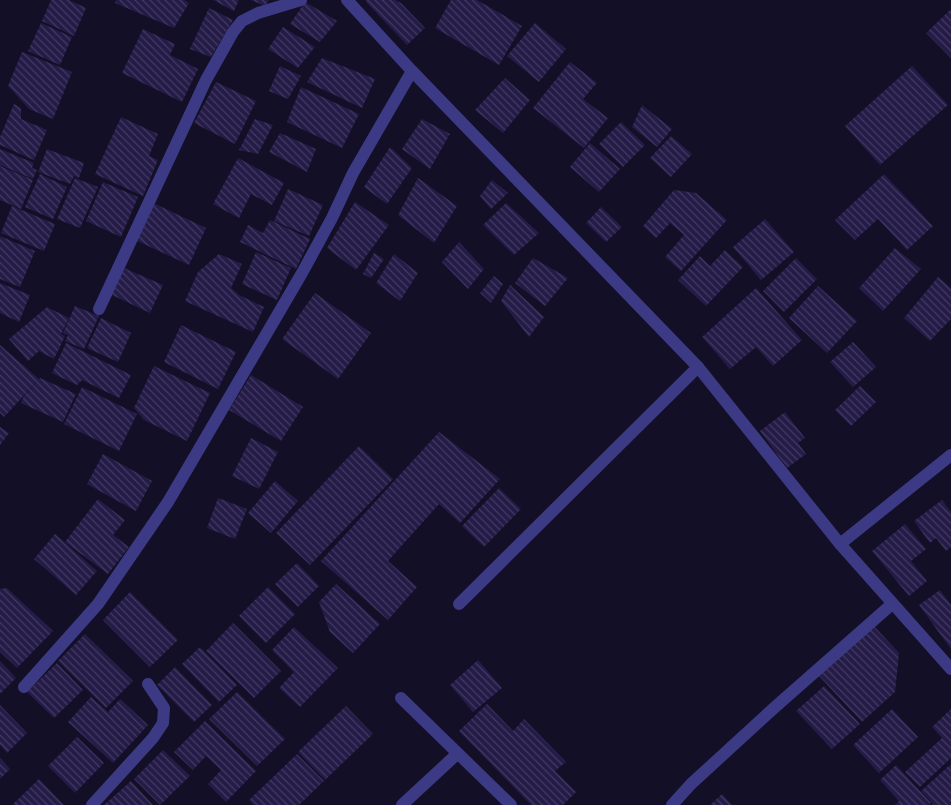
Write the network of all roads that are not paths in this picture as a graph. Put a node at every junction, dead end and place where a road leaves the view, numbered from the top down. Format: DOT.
graph roads {
  1 [pos="300,0"];
  2 [pos="350,1"];
  3 [pos="412,71"];
  4 [pos="99,309"];
  5 [pos="698,367"];
  6 [pos="951,455"];
  7 [pos="840,544"];
  8 [pos="459,604"];
  9 [pos="892,604"];
  10 [pos="951,670"];
  11 [pos="148,684"];
  12 [pos="24,687"];
  13 [pos="401,698"];
  14 [pos="457,754"];
  15 [pos="92,805"];
  16 [pos="402,805"];
  17 [pos="511,805"];
  18 [pos="672,805"];
  1 -- 4 [label="street"];
  2 -- 3 [label="street"];
  3 -- 5 [label="street"];
  3 -- 12 [label="street"];
  5 -- 7 [label="street"];
  5 -- 8 [label="street"];
  6 -- 7 [label="street"];
  7 -- 9 [label="street"];
  9 -- 10 [label="street"];
  9 -- 18 [label="street"];
  11 -- 15 [label="street"];
  13 -- 14 [label="street"];
  14 -- 16 [label="street"];
  14 -- 17 [label="street"];
}
